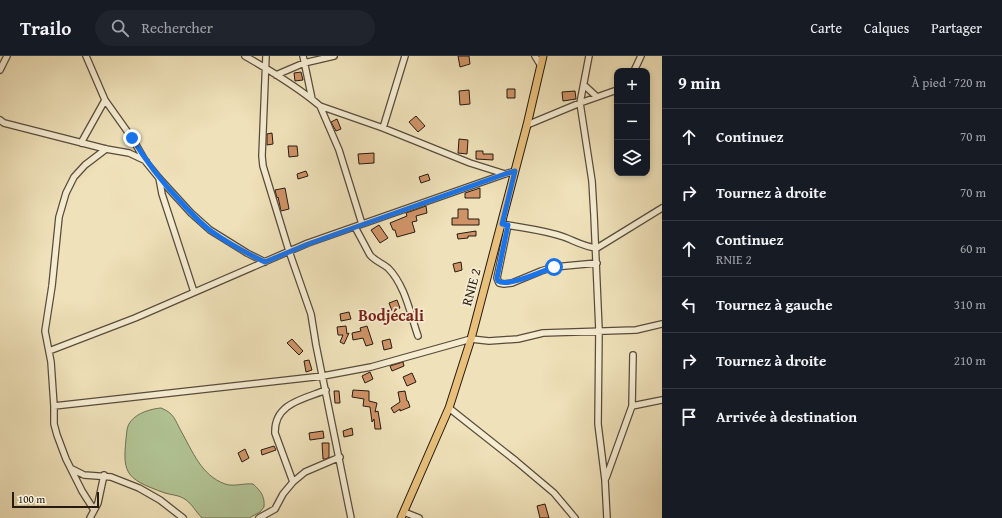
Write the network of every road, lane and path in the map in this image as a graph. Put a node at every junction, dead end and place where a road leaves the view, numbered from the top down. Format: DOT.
graph roads {
  1 [pos="7,56"];
  2 [pos="86,56"];
  3 [pos="246,56"];
  4 [pos="266,56"];
  5 [pos="303,56"];
  6 [pos="334,56"];
  7 [pos="405,56"];
  8 [pos="535,56"];
  9 [pos="543,56"];
  10 [pos="589,56"];
  11 [pos="641,56"];
  12 [pos="304,63"];
  13 [pos="541,66"];
  14 [pos="266,68"];
  15 [pos="635,68"];
  16 [pos="0,70"];
  17 [pos="276,75"];
  18 [pos="584,86"];
  19 [pos="614,91"];
  20 [pos="597,97"];
  21 [pos="312,99"];
  22 [pos="105,100"];
  23 [pos="580,103"];
  24 [pos="320,106"];
  25 [pos="0,120"];
  26 [pos="527,124"];
  27 [pos="383,128"];
  28 [pos="81,143"];
  29 [pos="106,149"];
  30 [pos="146,162"];
  31 [pos="515,171"];
  32 [pos="505,174"];
  33 [pos="158,178"];
  34 [pos="662,208"];
  35 [pos="362,224"];
  36 [pos="505,225"];
  37 [pos="355,227"];
  38 [pos="596,248"];
  39 [pos="289,251"];
  40 [pos="265,262"];
  41 [pos="597,263"];
  42 [pos="194,292"];
  43 [pos="662,324"];
  44 [pos="599,330"];
  45 [pos="418,336"];
  46 [pos="471,340"];
  47 [pos="49,351"];
  48 [pos="633,355"];
  49 [pos="323,376"];
  50 [pos="326,390"];
  51 [pos="662,400"];
  52 [pos="54,406"];
  53 [pos="632,406"];
  54 [pos="449,408"];
  55 [pos="340,457"];
  56 [pos="72,469"];
  57 [pos="104,475"];
  58 [pos="605,480"];
  59 [pos="293,482"];
  60 [pos="94,510"];
  61 [pos="403,515"];
  62 [pos="90,518"];
  63 [pos="183,518"];
  64 [pos="259,518"];
  65 [pos="351,518"];
  66 [pos="419,518"];
  67 [pos="575,518"];
  68 [pos="607,518"];
  1 -- 16 [label="street"];
  2 -- 22 [label="street"];
  3 -- 14 [label="street"];
  4 -- 14 [label="street"];
  5 -- 12 [label="street"];
  6 -- 12 [label="street"];
  7 -- 27 [label="street"];
  8 -- 13 [label="street"];
  9 -- 13 [label="main road, RNIE 2 / RNIE 2"];
  10 -- 18 [label="street"];
  11 -- 15 [label="street"];
  12 -- 17 [label="street"];
  12 -- 21 [label="street"];
  13 -- 26 [label="main road, RNIE 2 / RNIE 2"];
  14 -- 17 [label="street"];
  14 -- 39 [label="street"];
  17 -- 21 [label="street"];
  18 -- 20 [label="street"];
  18 -- 23 [label="street"];
  19 -- 20 [label="street"];
  20 -- 23 [label="street"];
  21 -- 24 [label="street"];
  22 -- 28 [label="street"];
  22 -- 30 [label="street"];
  23 -- 26 [label="street"];
  23 -- 38 [label="street"];
  24 -- 27 [label="street"];
  24 -- 35 [label="street"];
  25 -- 28 [label="street"];
  26 -- 31 [label="main road, RNIE 2 / RNIE 2"];
  27 -- 32 [label="street"];
  28 -- 29 [label="street"];
  29 -- 30 [label="street"];
  29 -- 47 [label="street"];
  30 -- 33 [label="street"];
  31 -- 32 [label="street"];
  31 -- 36 [label="main road, RNIE 2 / RNIE 2"];
  32 -- 35 [label="street"];
  33 -- 40 [label="street"];
  33 -- 42 [label="street"];
  34 -- 38 [label="street"];
  35 -- 37 [label="street"];
  36 -- 38 [label="street"];
  36 -- 41 [label="street"];
  36 -- 46 [label="main road, RNIE 2 / RNIE 2"];
  37 -- 39 [label="street"];
  37 -- 45 [label="street"];
  38 -- 41 [label="street"];
  39 -- 40 [label="street"];
  39 -- 49 [label="street"];
  40 -- 42 [label="street"];
  41 -- 44 [label="street"];
  42 -- 47 [label="street"];
  43 -- 44 [label="street"];
  44 -- 46 [label="street"];
  44 -- 58 [label="street"];
  46 -- 49 [label="street"];
  46 -- 54 [label="main road, RNIE 2 / RNIE 2"];
  47 -- 52 [label="street"];
  48 -- 53 [label="street"];
  49 -- 50 [label="street"];
  49 -- 52 [label="street"];
  50 -- 55 [label="street"];
  50 -- 59 [label="street"];
  51 -- 53 [label="street"];
  52 -- 56 [label="street"];
  53 -- 58 [label="street"];
  54 -- 61 [label="main road, RNIE 2 / RNIE 2"];
  54 -- 67 [label="street"];
  55 -- 59 [label="street"];
  55 -- 65 [label="street"];
  56 -- 57 [label="street"];
  56 -- 60 [label="street"];
  57 -- 60 [label="street"];
  57 -- 63 [label="street"];
  58 -- 68 [label="street"];
  59 -- 64 [label="street"];
  60 -- 62 [label="street"];
  61 -- 66 [label="street"];
}
